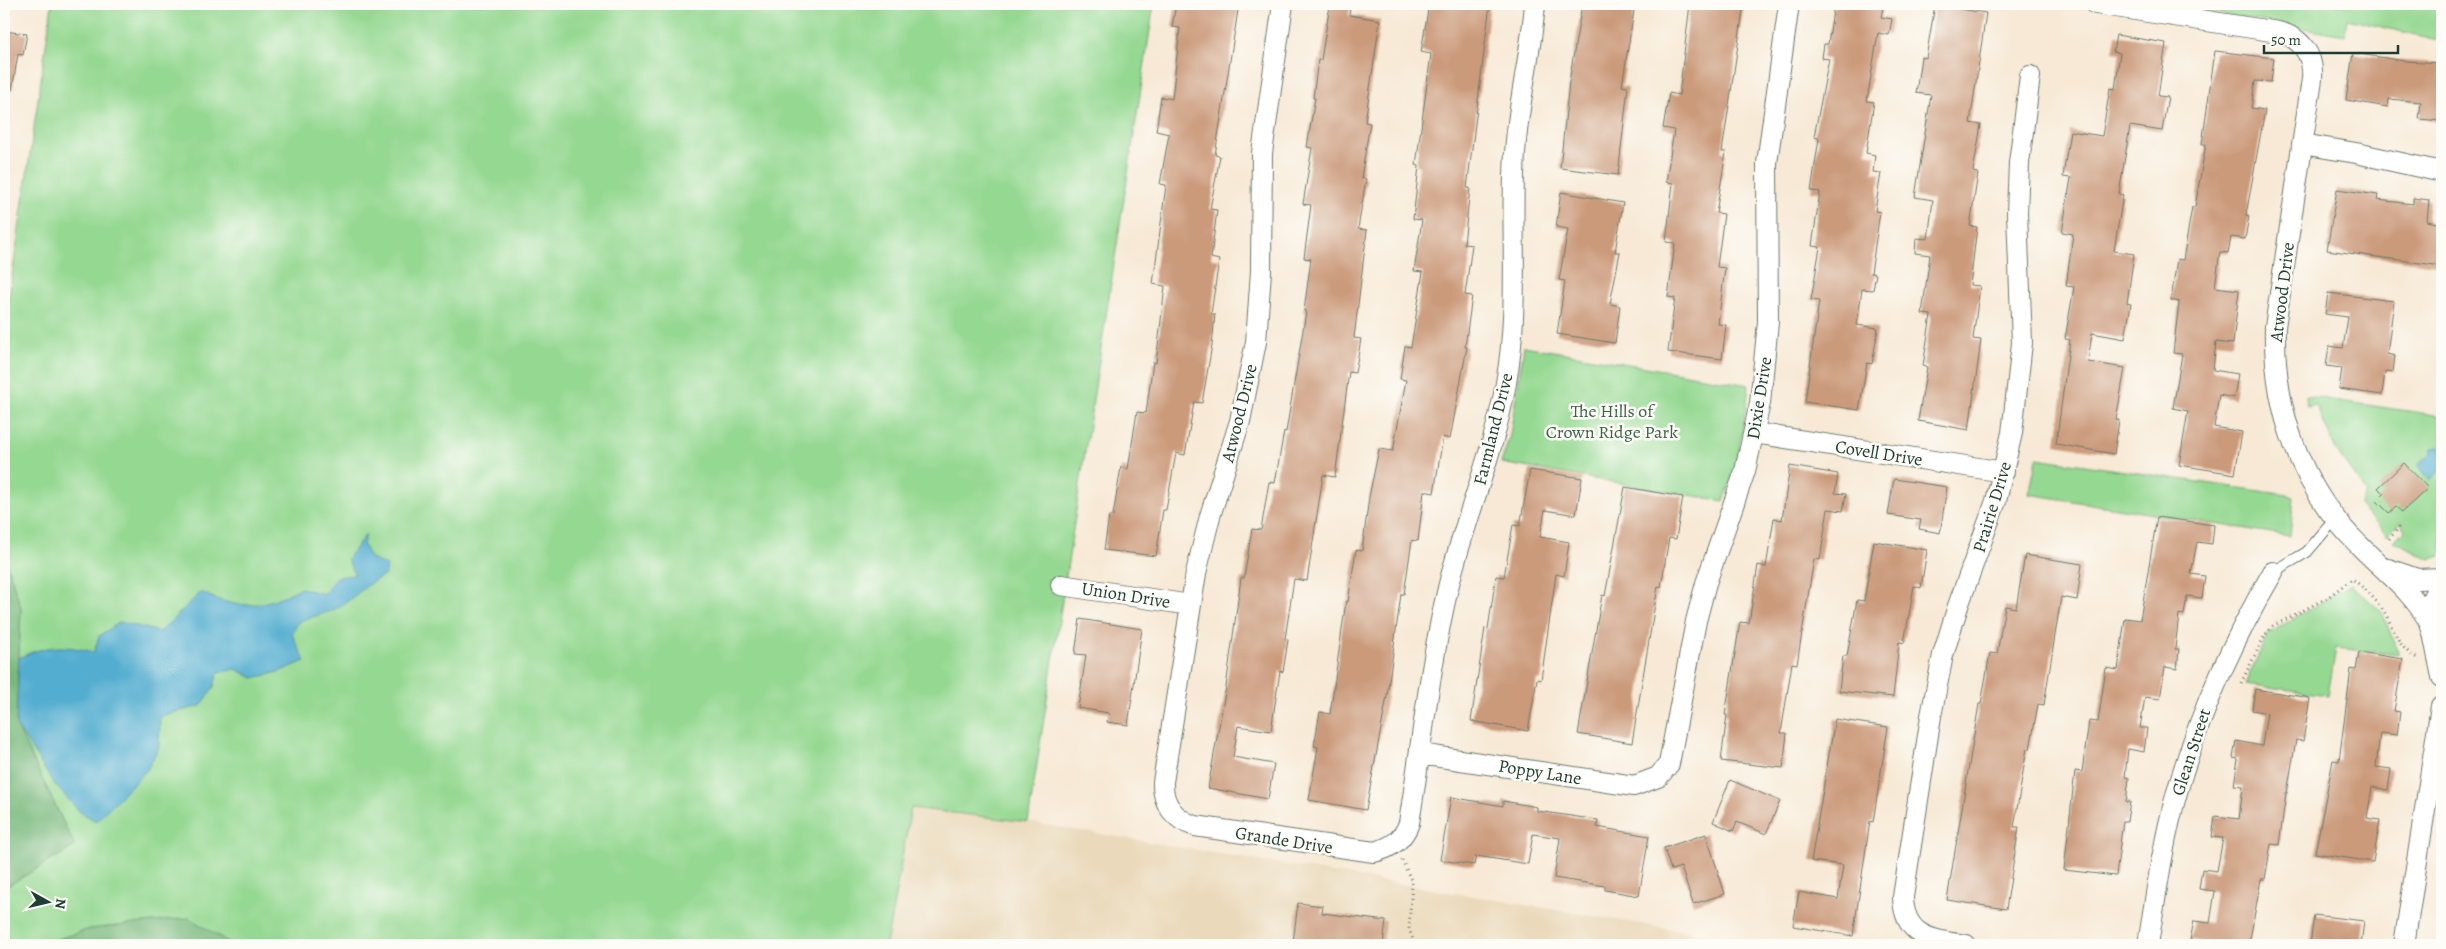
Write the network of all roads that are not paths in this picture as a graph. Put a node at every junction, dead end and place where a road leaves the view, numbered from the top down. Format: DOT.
graph roads {
  1 [pos="1283,4"];
  2 [pos="1535,4"];
  3 [pos="1789,4"];
  4 [pos="2096,4"];
  5 [pos="2030,76"];
  6 [pos="2302,144"];
  7 [pos="2442,172"];
  8 [pos="1754,433"];
  9 [pos="2004,472"];
  10 [pos="2335,519"];
  11 [pos="2384,568"];
  12 [pos="2273,572"];
  13 [pos="2442,578"];
  14 [pos="2442,583"];
  15 [pos="1061,585"];
  16 [pos="1190,605"];
  17 [pos="2435,631"];
  18 [pos="2441,670"];
  19 [pos="2442,683"];
  20 [pos="2442,705"];
  21 [pos="1420,754"];
  22 [pos="1658,777"];
  23 [pos="1174,814"];
  24 [pos="1395,844"];
  25 [pos="1915,936"];
  26 [pos="1966,945"];
  27 [pos="2148,945"];
  28 [pos="2404,945"];
  1 -- 16 [label="street, Atwood Drive"];
  2 -- 21 [label="street, Farmland Drive"];
  3 -- 8 [label="street, Dixie Drive"];
  4 -- 6 [label="street, Atwood Drive"];
  5 -- 9 [label="street, Prairie Drive"];
  6 -- 7 [label="street"];
  6 -- 10 [label="street, Atwood Drive"];
  8 -- 9 [label="street, Covell Drive"];
  8 -- 22 [label="street, Dixie Drive"];
  9 -- 25 [label="street, Prairie Drive"];
  10 -- 11 [label="street, Atwood Drive"];
  10 -- 12 [label="lane"];
  11 -- 13 [label="street, Atwood Drive"];
  11 -- 17 [label="street, Atwood Drive"];
  12 -- 27 [label="street, Glean Street"];
  14 -- 17 [label="street"];
  15 -- 16 [label="street, Union Drive"];
  16 -- 23 [label="street, Atwood Drive"];
  17 -- 18 [label="street"];
  19 -- 20 [label="street"];
  20 -- 28 [label="street"];
  21 -- 22 [label="street, Poppy Lane"];
  21 -- 24 [label="street, Farmland Drive"];
  23 -- 24 [label="street, Grande Drive"];
  25 -- 26 [label="street"];
}
